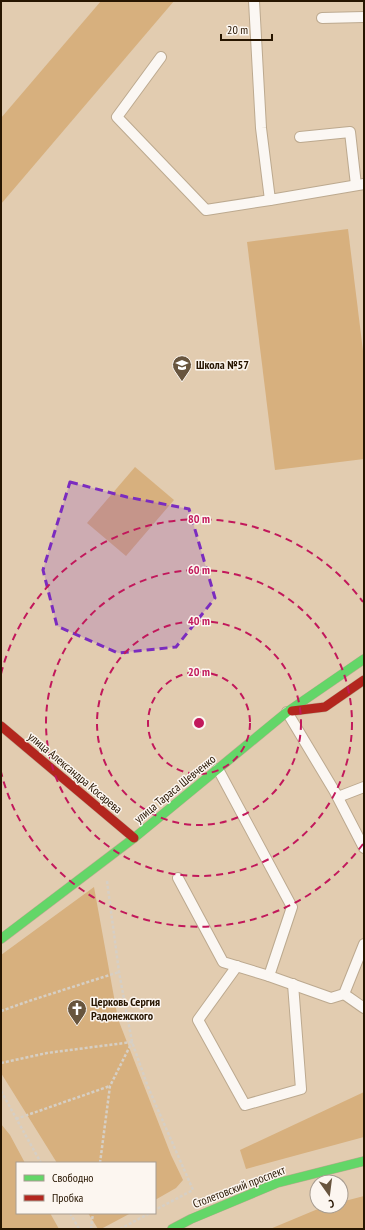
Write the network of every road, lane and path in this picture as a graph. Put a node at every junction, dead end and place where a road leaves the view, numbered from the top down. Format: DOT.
graph roads {
  1 [pos="254,1"];
  2 [pos="364,17"];
  3 [pos="322,18"];
  4 [pos="161,57"];
  5 [pos="300,137"];
  6 [pos="360,184"];
  7 [pos="270,200"];
  8 [pos="364,659"];
  9 [pos="364,680"];
  10 [pos="287,712"];
  11 [pos="1,726"];
  12 [pos="218,769"];
  13 [pos="364,787"];
  14 [pos="338,797"];
  15 [pos="134,838"];
  16 [pos="364,848"];
  17 [pos="105,861"];
  18 [pos="178,878"];
  19 [pos="1,939"];
  20 [pos="364,944"];
  21 [pos="237,966"];
  22 [pos="119,972"];
  23 [pos="269,976"];
  24 [pos="293,984"];
  25 [pos="344,994"];
  26 [pos="364,1008"];
  27 [pos="1,1012"];
  28 [pos="132,1042"];
  29 [pos="1,1063"];
  30 [pos="110,1086"];
  31 [pos="1,1091"];
  32 [pos="16,1119"];
  33 [pos="364,1161"];
  34 [pos="41,1162"];
  35 [pos="100,1162"];
  36 [pos="156,1209"];
  37 [pos="71,1214"];
  38 [pos="93,1214"];
  39 [pos="148,1214"];
  40 [pos="79,1229"];
  41 [pos="91,1229"];
  42 [pos="120,1229"];
  43 [pos="172,1229"];
  1 -- 7 [label="lane"];
  2 -- 3 [label="lane"];
  4 -- 7 [label="lane"];
  5 -- 6 [label="lane"];
  6 -- 7 [label="lane"];
  8 -- 10 [label="street, улица Тараса Шевченко"];
  9 -- 10 [label="street"];
  10 -- 12 [label="street, улица Тараса Шевченко"];
  10 -- 14 [label="lane"];
  11 -- 15 [label="street, улица Александра Косарева"];
  12 -- 15 [label="street, улица Тараса Шевченко"];
  12 -- 23 [label="lane"];
  13 -- 14 [label="lane"];
  14 -- 16 [label="lane"];
  15 -- 17 [label="street, улица Тараса Шевченко"];
  17 -- 19 [label="street, улица Тараса Шевченко"];
  17 -- 22 [label="path"];
  18 -- 21 [label="lane"];
  20 -- 25 [label="lane"];
  21 -- 23 [label="lane"];
  21 -- 24 [label="lane"];
  22 -- 27 [label="path"];
  22 -- 28 [label="path"];
  23 -- 24 [label="lane"];
  24 -- 25 [label="lane"];
  25 -- 26 [label="lane"];
  28 -- 29 [label="path"];
  28 -- 30 [label="path"];
  28 -- 36 [label="path"];
  30 -- 32 [label="path"];
  30 -- 35 [label="path"];
  31 -- 32 [label="path"];
  32 -- 34 [label="path"];
  33 -- 43 [label="street, Столетовский проспект"];
  37 -- 40 [label="path"];
  38 -- 41 [label="path"];
  39 -- 42 [label="path"];
}
